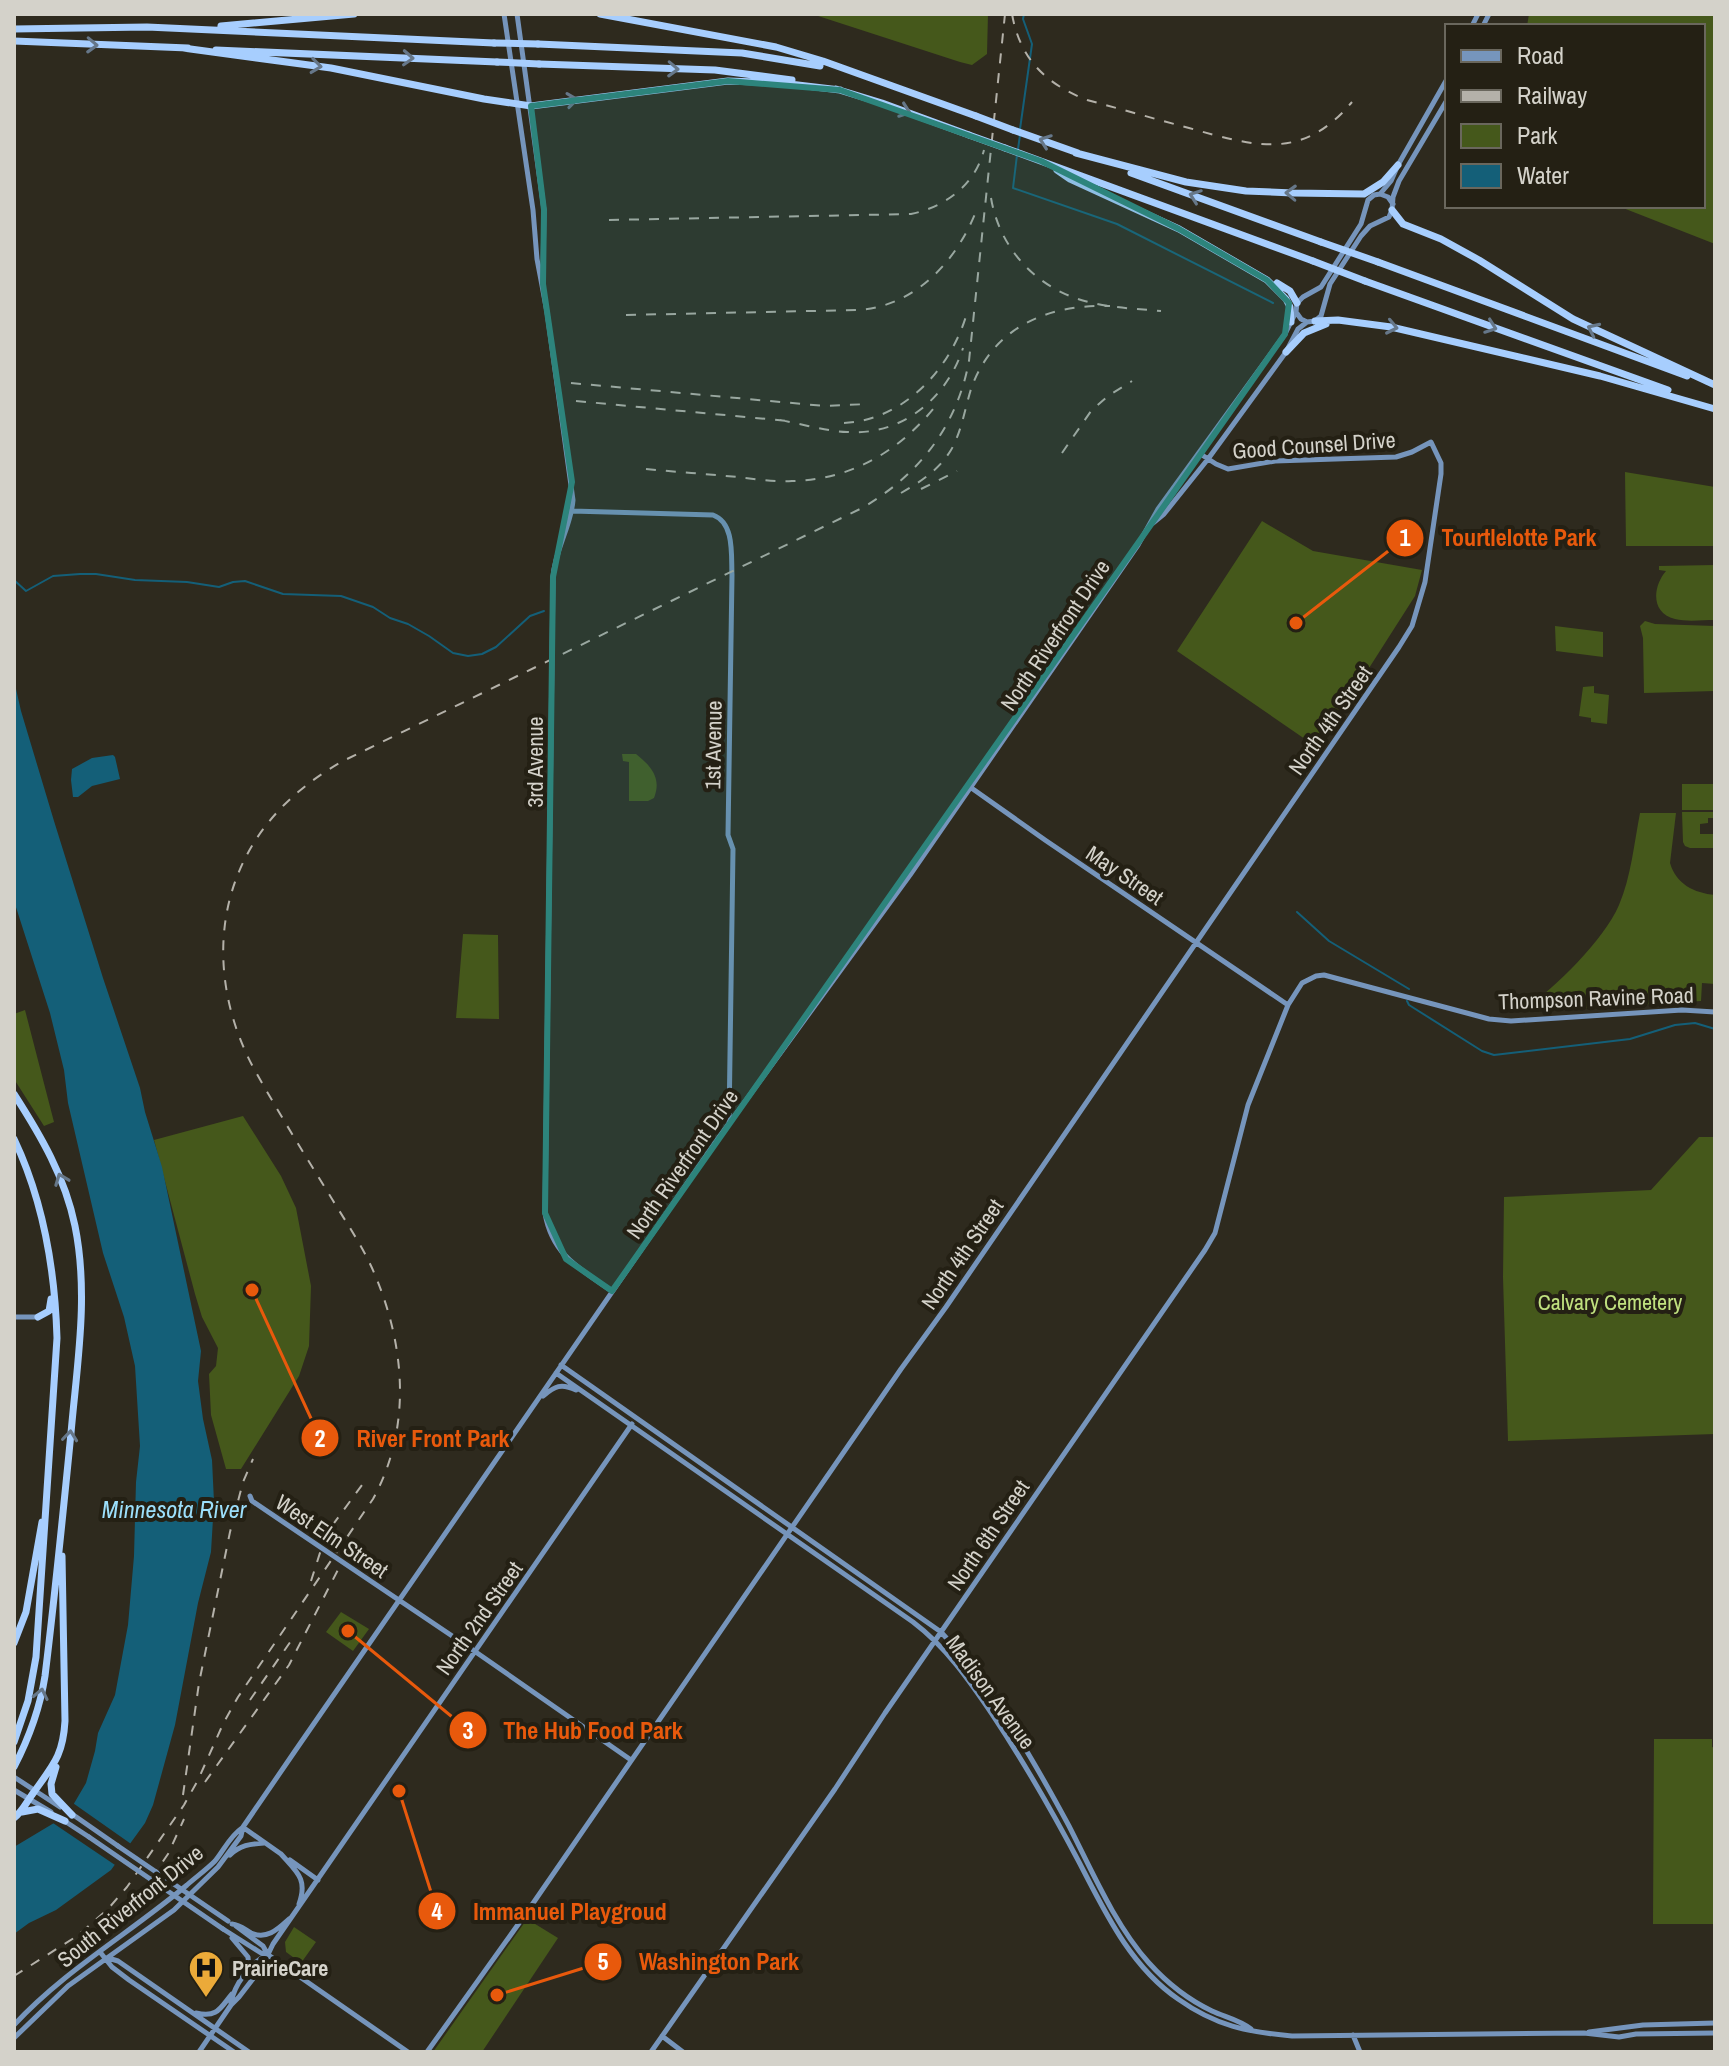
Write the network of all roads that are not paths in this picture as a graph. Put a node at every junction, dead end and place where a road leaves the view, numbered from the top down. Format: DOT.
graph roads {
  1 [pos="354,14"];
  2 [pos="504,14"];
  3 [pos="517,14"];
  4 [pos="600,14"];
  5 [pos="147,27"];
  6 [pos="14,29"];
  7 [pos="14,41"];
  8 [pos="183,48"];
  9 [pos="1445,83"];
  10 [pos="884,84"];
  11 [pos="840,90"];
  12 [pos="1445,103"];
  13 [pos="517,104"];
  14 [pos="531,106"];
  15 [pos="1076,153"];
  16 [pos="1041,161"];
  17 [pos="1398,165"];
  18 [pos="1374,194"];
  19 [pos="1392,207"];
  20 [pos="1267,280"];
  21 [pos="543,284"];
  22 [pos="1324,289"];
  23 [pos="1297,307"];
  24 [pos="1291,322"];
  25 [pos="1311,322"];
  26 [pos="1357,322"];
  27 [pos="1286,352"];
  28 [pos="1715,386"];
  29 [pos="1715,408"];
  30 [pos="1431,442"];
  31 [pos="1199,453"];
  32 [pos="1208,459"];
  33 [pos="572,511"];
  34 [pos="1152,523"];
  35 [pos="970,787"];
  36 [pos="1197,943"];
  37 [pos="1288,1005"];
  38 [pos="1715,1012"];
  39 [pos="14,1094"];
  40 [pos="729,1124"];
  41 [pos="14,1139"];
  42 [pos="49,1259"];
  43 [pos="612,1291"];
  44 [pos="14,1317"];
  45 [pos="38,1317"];
  46 [pos="57,1338"];
  47 [pos="561,1365"];
  48 [pos="556,1373"];
  49 [pos="583,1392"];
  50 [pos="539,1399"];
  51 [pos="636,1418"];
  52 [pos="631,1426"];
  53 [pos="48,1480"];
  54 [pos="250,1496"];
  55 [pos="63,1512"];
  56 [pos="792,1526"];
  57 [pos="787,1534"];
  58 [pos="399,1600"];
  59 [pos="941,1632"];
  60 [pos="935,1640"];
  61 [pos="14,1643"];
  62 [pos="475,1651"];
  63 [pos="14,1742"];
  64 [pos="58,1759"];
  65 [pos="631,1760"];
  66 [pos="14,1767"];
  67 [pos="14,1777"];
  68 [pos="36,1790"];
  69 [pos="15,1791"];
  70 [pos="29,1799"];
  71 [pos="52,1799"];
  72 [pos="44,1809"];
  73 [pos="72,1815"];
  74 [pos="17,1816"];
  75 [pos="65,1821"];
  76 [pos="243,1827"];
  77 [pos="265,1843"];
  78 [pos="281,1854"];
  79 [pos="218,1867"];
  80 [pos="318,1880"];
  81 [pos="296,1912"];
  82 [pos="230,1922"];
  83 [pos="229,1934"];
  84 [pos="100,1952"];
  85 [pos="267,1954"];
  86 [pos="107,1958"];
  87 [pos="249,1970"];
  88 [pos="233,1993"];
  89 [pos="231,2005"];
  90 [pos="191,2012"];
  91 [pos="1715,2023"];
  92 [pos="14,2025"];
  93 [pos="215,2028"];
  94 [pos="1252,2030"];
  95 [pos="1584,2033"];
  96 [pos="1715,2033"];
  97 [pos="1353,2035"];
  98 [pos="210,2036"];
  99 [pos="662,2036"];
  100 [pos="14,2038"];
  101 [pos="199,2052"];
  102 [pos="234,2052"];
  103 [pos="249,2052"];
  104 [pos="408,2052"];
  105 [pos="427,2052"];
  106 [pos="651,2052"];
  107 [pos="683,2052"];
  108 [pos="1360,2052"];
  1 -- 5 [label="highway"];
  2 -- 13 [label="street, 3rd Avenue"];
  3 -- 14 [label="street, 3rd Avenue"];
  4 -- 10 [label="highway"];
  5 -- 6 [label="highway"];
  5 -- 10 [label="highway, bridge"];
  7 -- 8 [label="highway, one-way"];
  8 -- 11 [label="highway, one-way, bridge"];
  8 -- 13 [label="highway, one-way"];
  9 -- 17 [label="street"];
  15 -- 10 [label="highway, one-way, bridge"];
  14 -- 11 [label="highway, one-way"];
  11 -- 16 [label="highway, one-way, bridge"];
  12 -- 19 [label="street"];
  13 -- 14 [label="highway"];
  13 -- 21 [label="street, 3rd Avenue"];
  14 -- 21 [label="street, 3rd Avenue"];
  18 -- 15 [label="highway, one-way"];
  28 -- 15 [label="highway, one-way, bridge"];
  16 -- 20 [label="highway"];
  16 -- 29 [label="highway, one-way, bridge"];
  17 -- 18 [label="highway"];
  18 -- 19 [label="street"];
  18 -- 22 [label="street"];
  19 -- 22 [label="street"];
  28 -- 19 [label="highway, one-way"];
  20 -- 23 [label="highway"];
  20 -- 24 [label="highway"];
  21 -- 33 [label="street, 3rd Avenue"];
  22 -- 23 [label="street"];
  22 -- 25 [label="street, North Riverfront Drive"];
  23 -- 24 [label="street, North Riverfront Drive"];
  23 -- 25 [label="street"];
  24 -- 31 [label="street, North Riverfront Drive"];
  25 -- 26 [label="highway"];
  25 -- 27 [label="street, North Riverfront Drive"];
  26 -- 27 [label="highway"];
  26 -- 29 [label="highway, one-way"];
  27 -- 32 [label="street, North Riverfront Drive"];
  30 -- 32 [label="street, Good Counsel Drive"];
  30 -- 36 [label="street, North 4th Street"];
  31 -- 32 [label="street, Good Counsel Drive"];
  31 -- 34 [label="street, North Riverfront Drive"];
  32 -- 34 [label="street, North Riverfront Drive"];
  33 -- 40 [label="street, 1st Avenue"];
  33 -- 43 [label="street, 3rd Avenue"];
  34 -- 35 [label="street, North Riverfront Drive"];
  35 -- 36 [label="street, May Street"];
  35 -- 40 [label="street, North Riverfront Drive"];
  36 -- 37 [label="street, May Street"];
  36 -- 56 [label="street, North 4th Street"];
  37 -- 38 [label="street, Thompson Ravine Road"];
  37 -- 59 [label="street, North 6th Street"];
  55 -- 39 [label="highway, one-way"];
  40 -- 43 [label="street, North Riverfront Drive"];
  41 -- 42 [label="highway"];
  42 -- 45 [label="highway"];
  42 -- 46 [label="highway"];
  43 -- 47 [label="street, North Riverfront Drive"];
  44 -- 45 [label="street"];
  45 -- 46 [label="highway"];
  46 -- 53 [label="highway"];
  47 -- 48 [label="street, North Riverfront Drive"];
  47 -- 51 [label="street, Madison Avenue"];
  48 -- 49 [label="street, Madison Avenue"];
  48 -- 50 [label="street, North Riverfront Drive"];
  49 -- 50 [label="street"];
  49 -- 52 [label="street, Madison Avenue"];
  50 -- 58 [label="street, North Riverfront Drive"];
  51 -- 52 [label="street, North 2nd Street"];
  51 -- 56 [label="street, Madison Avenue"];
  52 -- 57 [label="street, Madison Avenue"];
  52 -- 62 [label="street, North 2nd Street"];
  53 -- 61 [label="highway"];
  53 -- 63 [label="highway"];
  54 -- 58 [label="street, West Elm Street"];
  55 -- 64 [label="highway"];
  66 -- 55 [label="highway, one-way"];
  56 -- 57 [label="street, North 4th Street"];
  56 -- 59 [label="street, Madison Avenue"];
  57 -- 60 [label="street, Madison Avenue"];
  57 -- 65 [label="street, North 4th Street"];
  58 -- 62 [label="street, West Elm Street"];
  58 -- 76 [label="street, North Riverfront Drive"];
  59 -- 60 [label="street, North 6th Street"];
  59 -- 94 [label="street, Madison Avenue"];
  60 -- 94 [label="street, Madison Avenue"];
  60 -- 99 [label="street, North 6th Street"];
  62 -- 65 [label="street, West Elm Street"];
  62 -- 80 [label="street, North 2nd Street"];
  64 -- 68 [label="highway"];
  64 -- 71 [label="highway"];
  65 -- 105 [label="street, North 4th Street"];
  67 -- 68 [label="street"];
  68 -- 70 [label="highway"];
  68 -- 71 [label="street"];
  69 -- 70 [label="street"];
  70 -- 72 [label="street"];
  70 -- 74 [label="highway"];
  71 -- 73 [label="highway"];
  72 -- 74 [label="highway"];
  72 -- 75 [label="highway"];
  73 -- 82 [label="street, bridge"];
  75 -- 83 [label="street, bridge"];
  76 -- 77 [label="street"];
  76 -- 79 [label="street, South Riverfront Drive"];
  76 -- 84 [label="street, South Riverfront Drive"];
  77 -- 78 [label="street"];
  77 -- 79 [label="street"];
  78 -- 80 [label="street"];
  78 -- 81 [label="street"];
  79 -- 86 [label="street, South Riverfront Drive"];
  80 -- 81 [label="street, North 2nd Street"];
  81 -- 82 [label="street"];
  81 -- 85 [label="street, North 2nd Street"];
  82 -- 85 [label="street"];
  83 -- 85 [label="street"];
  83 -- 87 [label="street"];
  84 -- 86 [label="street"];
  84 -- 92 [label="street, South Riverfront Drive"];
  85 -- 87 [label="street, North 2nd Street"];
  85 -- 89 [label="street, North 2nd Street"];
  85 -- 104 [label="street"];
  86 -- 90 [label="street"];
  86 -- 98 [label="street"];
  86 -- 100 [label="street, South Riverfront Drive"];
  87 -- 88 [label="street, North 2nd Street"];
  88 -- 89 [label="street, North 2nd Street"];
  88 -- 90 [label="street"];
  89 -- 93 [label="street, North 2nd Street"];
  90 -- 93 [label="street"];
  91 -- 95 [label="street, Madison Avenue"];
  93 -- 98 [label="street, North 2nd Street"];
  93 -- 103 [label="street"];
  94 -- 97 [label="street, Madison Avenue"];
  95 -- 96 [label="street, Madison Avenue"];
  95 -- 97 [label="street, Madison Avenue"];
  97 -- 108 [label="street"];
  98 -- 101 [label="street, North 2nd Street"];
  98 -- 102 [label="street"];
  99 -- 106 [label="street, North 6th Street"];
  99 -- 107 [label="street"];
}
